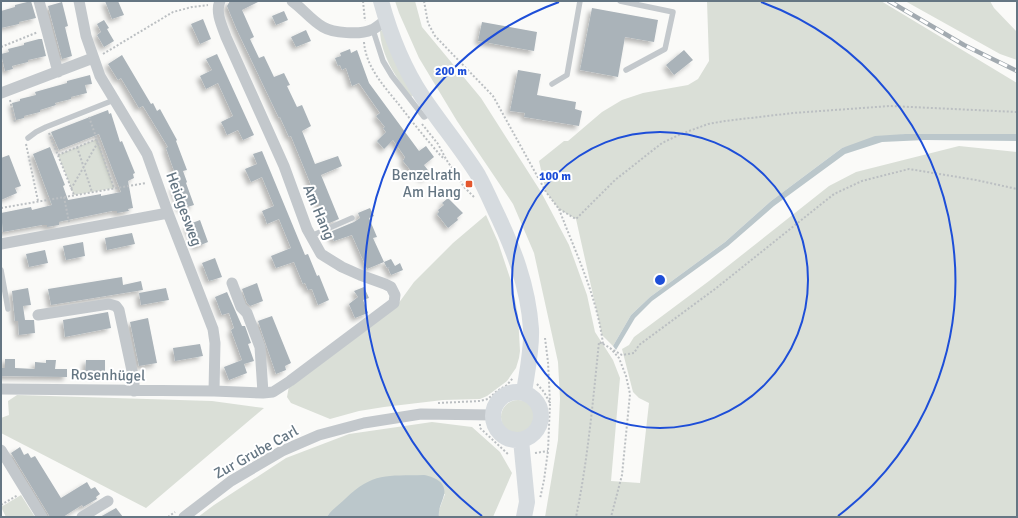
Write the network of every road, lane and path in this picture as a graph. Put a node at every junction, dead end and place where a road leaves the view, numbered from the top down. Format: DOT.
graph roads {
  1 [pos="39,1"];
  2 [pos="79,1"];
  3 [pos="292,1"];
  4 [pos="363,1"];
  5 [pos="381,1"];
  6 [pos="424,1"];
  7 [pos="580,1"];
  8 [pos="620,1"];
  9 [pos="219,2"];
  10 [pos="386,20"];
  11 [pos="46,29"];
  12 [pos="370,31"];
  13 [pos="1,47"];
  14 [pos="93,58"];
  15 [pos="626,70"];
  16 [pos="58,72"];
  17 [pos="552,84"];
  18 [pos="4,92"];
  19 [pos="114,100"];
  20 [pos="87,111"];
  21 [pos="433,112"];
  22 [pos="1017,112"];
  23 [pos="15,122"];
  24 [pos="46,127"];
  25 [pos="28,138"];
  26 [pos="97,140"];
  27 [pos="77,147"];
  28 [pos="58,155"];
  29 [pos="84,166"];
  30 [pos="157,181"];
  31 [pos="469,184"];
  32 [pos="464,187"];
  33 [pos="114,188"];
  34 [pos="71,189"];
  35 [pos="1017,189"];
  36 [pos="92,192"];
  37 [pos="74,195"];
  38 [pos="64,197"];
  39 [pos="38,201"];
  40 [pos="480,203"];
  41 [pos="1,208"];
  42 [pos="559,209"];
  43 [pos="168,213"];
  44 [pos="352,218"];
  45 [pos="70,231"];
  46 [pos="311,236"];
  47 [pos="1,244"];
  48 [pos="1,273"];
  49 [pos="232,283"];
  50 [pos="4,298"];
  51 [pos="8,309"];
  52 [pos="38,315"];
  53 [pos="603,344"];
  54 [pos="610,348"];
  55 [pos="525,388"];
  56 [pos="1,389"];
  57 [pos="134,391"];
  58 [pos="214,391"];
  59 [pos="268,392"];
  60 [pos="480,401"];
  61 [pos="487,415"];
  62 [pos="522,447"];
  63 [pos="1,450"];
  64 [pos="26,490"];
  65 [pos="108,501"];
  66 [pos="540,502"];
  67 [pos="1,505"];
  68 [pos="42,517"];
  69 [pos="82,517"];
  70 [pos="184,517"];
  71 [pos="524,517"];
  72 [pos="576,517"];
  73 [pos="611,517"];
  1 -- 11 [label="street"];
  2 -- 14 [label="street, Heidgesweg"];
  3 -- 12 [label="street"];
  4 -- 12 [label="path"];
  5 -- 10 [label="main road"];
  6 -- 42 [label="path"];
  7 -- 17 [label="lane"];
  8 -- 15 [label="lane"];
  9 -- 14 [label="path"];
  9 -- 46 [label="street, Am Hang"];
  10 -- 12 [label="street"];
  10 -- 21 [label="main road"];
  11 -- 13 [label="path"];
  11 -- 16 [label="street"];
  12 -- 21 [label="lane"];
  12 -- 32 [label="path"];
  14 -- 16 [label="street"];
  14 -- 19 [label="street, Heidgesweg"];
  16 -- 18 [label="street"];
  18 -- 23 [label="path"];
  19 -- 20 [label="lane"];
  19 -- 30 [label="street, Heidgesweg"];
  20 -- 24 [label="lane"];
  20 -- 26 [label="path"];
  21 -- 55 [label="main road"];
  22 -- 42 [label="path"];
  24 -- 25 [label="lane"];
  24 -- 28 [label="path"];
  25 -- 39 [label="path"];
  26 -- 27 [label="path"];
  26 -- 29 [label="path"];
  26 -- 33 [label="path"];
  27 -- 28 [label="path"];
  27 -- 29 [label="path"];
  28 -- 34 [label="path"];
  29 -- 34 [label="path"];
  29 -- 36 [label="path"];
  30 -- 33 [label="path"];
  30 -- 43 [label="street, Heidgesweg"];
  31 -- 32 [label="path"];
  32 -- 40 [label="path"];
  33 -- 36 [label="path"];
  34 -- 37 [label="path"];
  35 -- 54 [label="path"];
  36 -- 37 [label="path"];
  37 -- 38 [label="path"];
  38 -- 39 [label="path"];
  38 -- 45 [label="path"];
  39 -- 41 [label="path"];
  42 -- 53 [label="path"];
  43 -- 45 [label="street"];
  43 -- 58 [label="street, Heidgesweg"];
  44 -- 46 [label="lane"];
  45 -- 47 [label="street"];
  46 -- 59 [label="street, Am Hang"];
  48 -- 50 [label="lane"];
  49 -- 59 [label="street"];
  50 -- 51 [label="lane"];
  52 -- 57 [label="street"];
  53 -- 54 [label="path"];
  53 -- 72 [label="path"];
  54 -- 73 [label="path"];
  55 -- 61 [label="main road"];
  55 -- 62 [label="main road"];
  55 -- 66 [label="path"];
  56 -- 57 [label="street, Rosenhügel"];
  57 -- 58 [label="street, Rosenhügel"];
  58 -- 59 [label="street"];
  60 -- 61 [label="path"];
  61 -- 62 [label="main road"];
  61 -- 62 [label="path"];
  61 -- 70 [label="street, Zur Grube Carl"];
  62 -- 71 [label="main road"];
  63 -- 64 [label="street"];
  64 -- 67 [label="path"];
  64 -- 68 [label="street"];
  65 -- 69 [label="street"];
}
